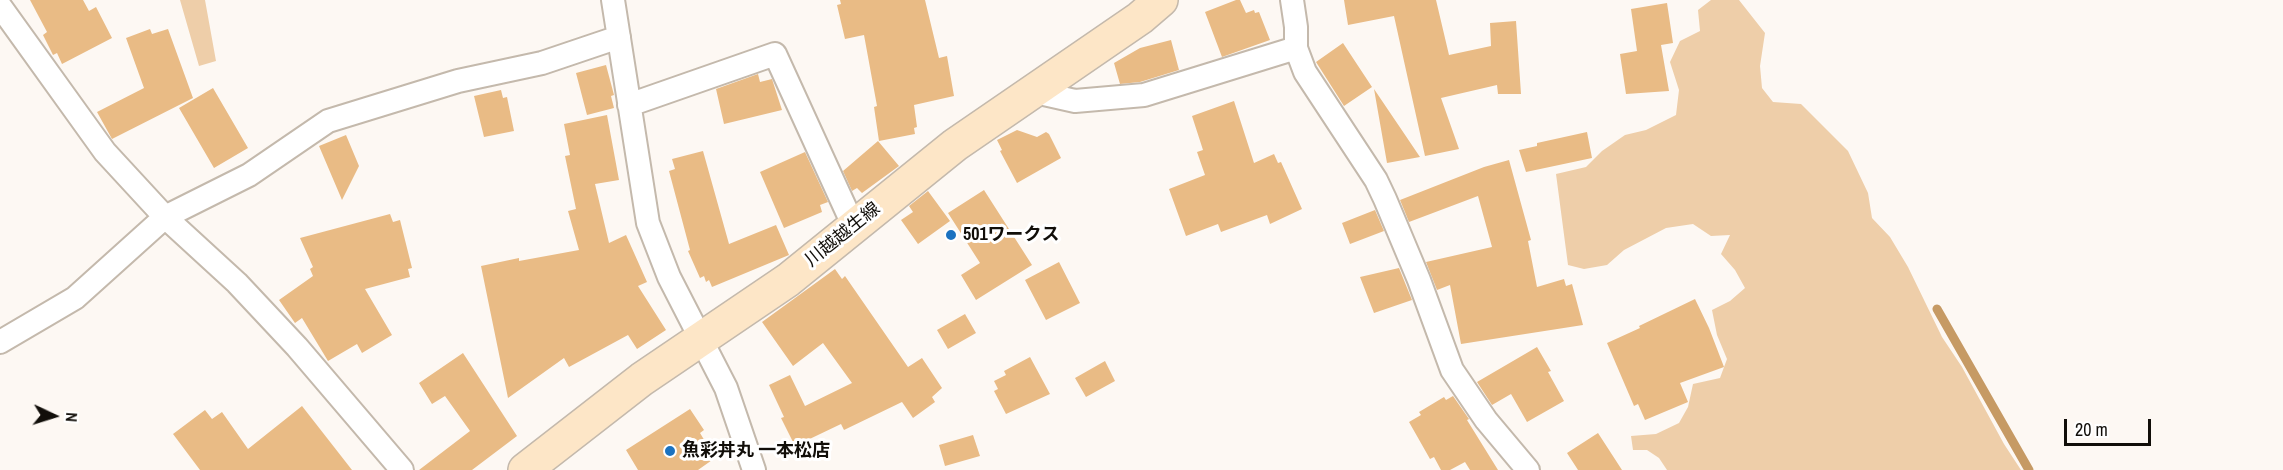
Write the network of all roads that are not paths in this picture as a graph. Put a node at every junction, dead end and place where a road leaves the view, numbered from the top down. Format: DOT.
graph roads {
  1 [pos="613,0"];
  2 [pos="1161,0"];
  3 [pos="1292,0"];
  4 [pos="0,6"];
  5 [pos="619,37"];
  6 [pos="1296,48"];
  7 [pos="1035,92"];
  8 [pos="629,105"];
  9 [pos="165,217"];
  10 [pos="854,227"];
  11 [pos="700,340"];
  12 [pos="0,342"];
  13 [pos="402,470"];
  14 [pos="525,470"];
  15 [pos="754,470"];
  16 [pos="1528,470"];
  1 -- 5 [label="street"];
  2 -- 7 [label="main road, 川越越生線"];
  3 -- 6 [label="street"];
  4 -- 9 [label="street"];
  5 -- 8 [label="street"];
  5 -- 9 [label="street"];
  6 -- 7 [label="street"];
  6 -- 16 [label="street"];
  7 -- 10 [label="main road, 川越越生線"];
  8 -- 10 [label="street"];
  8 -- 11 [label="street"];
  9 -- 12 [label="street"];
  9 -- 13 [label="street"];
  10 -- 11 [label="main road, 川越越生線"];
  11 -- 14 [label="main road, 川越越生線"];
  11 -- 15 [label="street"];
}
